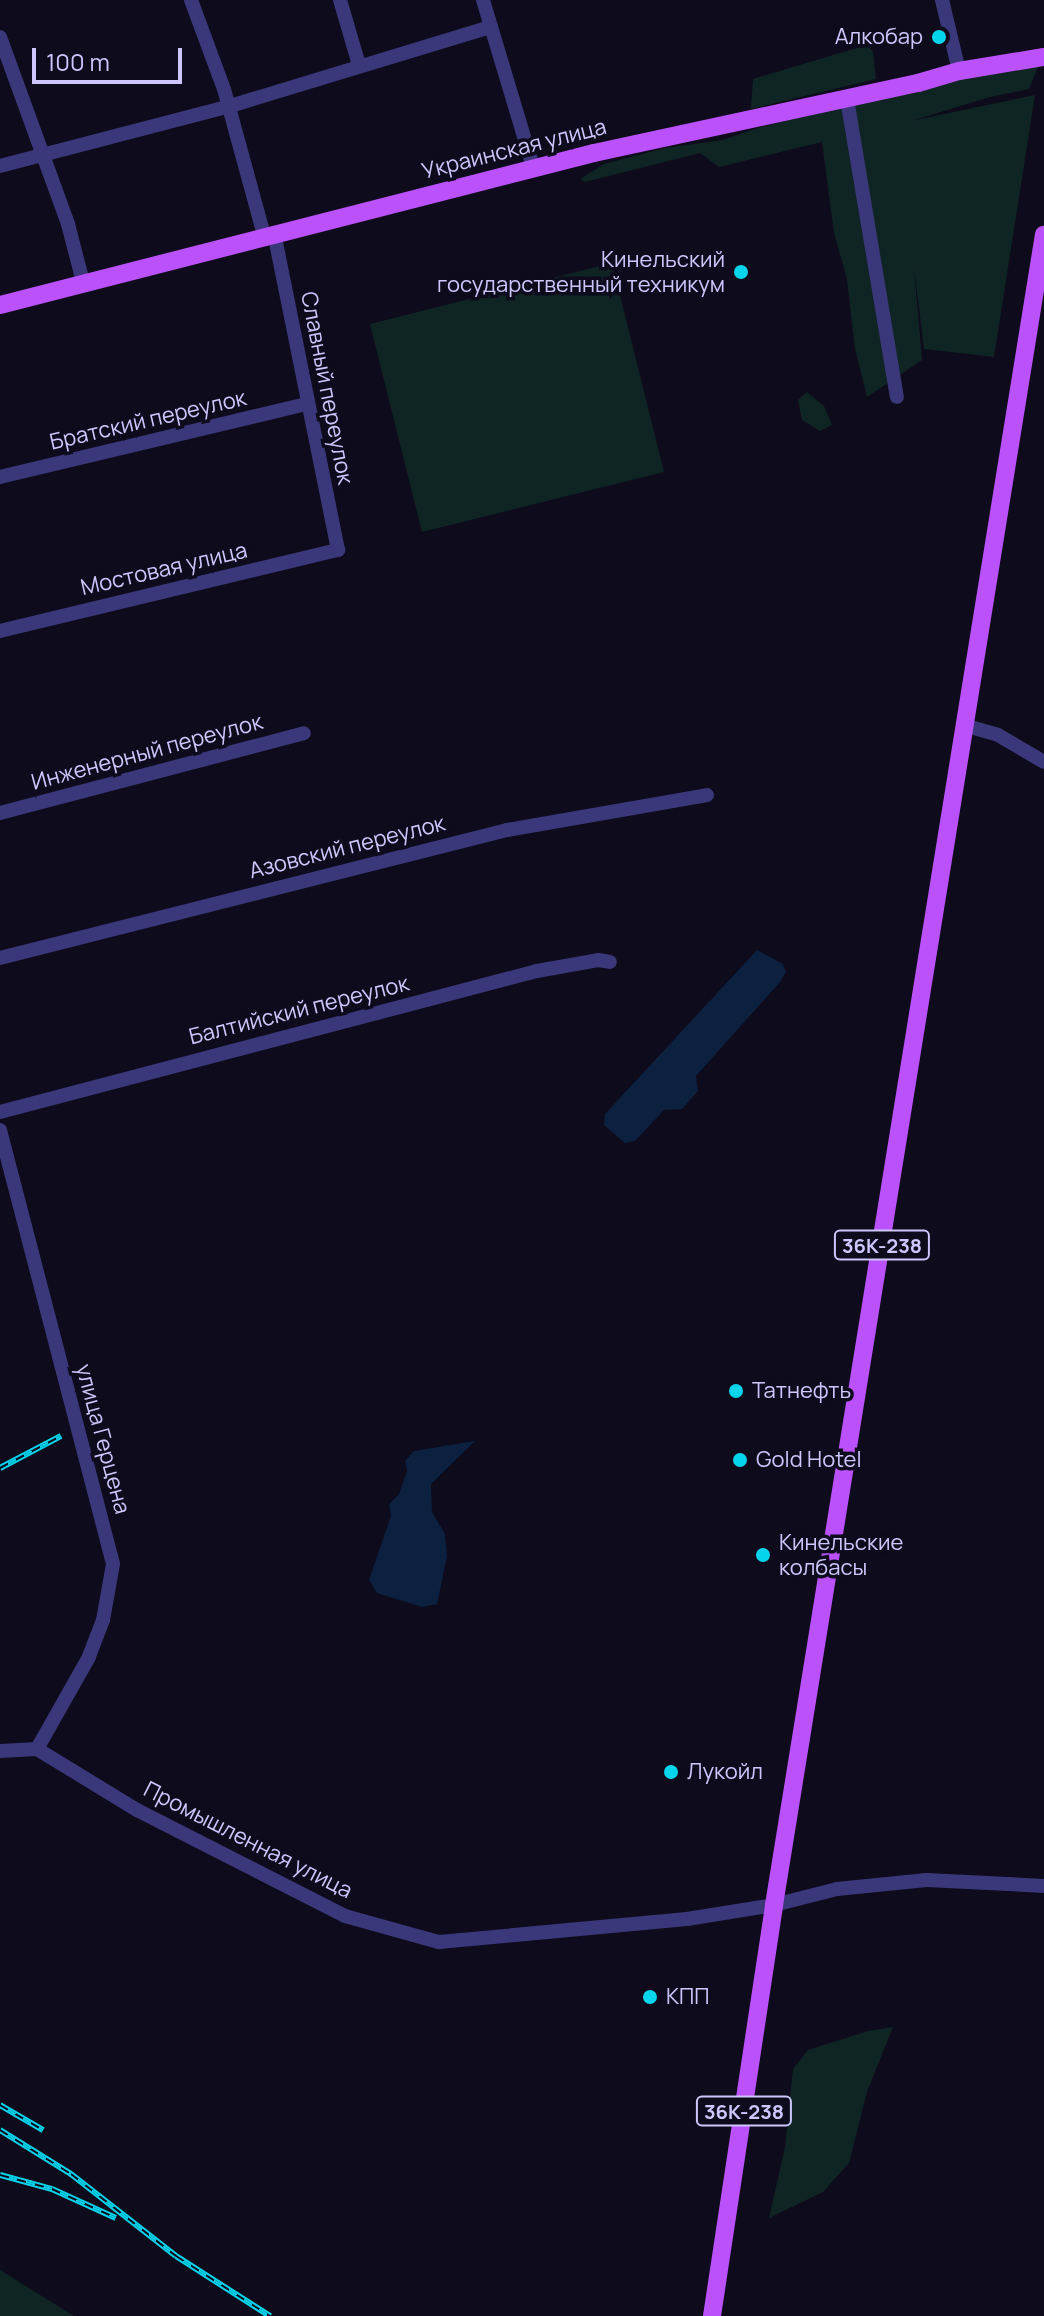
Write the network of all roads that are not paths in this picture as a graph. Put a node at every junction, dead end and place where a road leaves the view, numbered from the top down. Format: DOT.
graph roads {
  1 [pos="191,0"];
  2 [pos="340,0"];
  3 [pos="483,0"];
  4 [pos="942,0"];
  5 [pos="491,27"];
  6 [pos="0,37"];
  7 [pos="1044,57"];
  8 [pos="359,65"];
  9 [pos="959,71"];
  10 [pos="847,99"];
  11 [pos="227,107"];
  12 [pos="45,156"];
  13 [pos="0,166"];
  14 [pos="534,170"];
  15 [pos="269,235"];
  16 [pos="1044,235"];
  17 [pos="83,282"];
  18 [pos="0,305"];
  19 [pos="897,397"];
  20 [pos="306,404"];
  21 [pos="0,477"];
  22 [pos="338,550"];
  23 [pos="0,631"];
  24 [pos="967,726"];
  25 [pos="304,733"];
  26 [pos="1044,762"];
  27 [pos="707,795"];
  28 [pos="0,813"];
  29 [pos="0,958"];
  30 [pos="610,962"];
  31 [pos="0,1112"];
  32 [pos="0,1130"];
  33 [pos="37,1749"];
  34 [pos="0,1751"];
  35 [pos="1044,1886"];
  36 [pos="774,1905"];
  37 [pos="712,2316"];
  1 -- 11 [label="street, Славный переулок"];
  2 -- 8 [label="street"];
  3 -- 5 [label="street"];
  4 -- 9 [label="street"];
  5 -- 8 [label="street"];
  5 -- 14 [label="street"];
  6 -- 12 [label="street"];
  7 -- 9 [label="main road, Украинская улица"];
  8 -- 11 [label="street"];
  9 -- 10 [label="main road, Украинская улица"];
  10 -- 14 [label="main road, Украинская улица"];
  10 -- 19 [label="street"];
  11 -- 12 [label="street"];
  11 -- 15 [label="street, Славный переулок"];
  12 -- 13 [label="street"];
  12 -- 17 [label="street"];
  14 -- 15 [label="main road, Украинская улица"];
  15 -- 17 [label="main road, Украинская улица"];
  15 -- 20 [label="street, Славный переулок"];
  16 -- 24 [label="main road, 36К-238"];
  17 -- 18 [label="main road, Украинская улица"];
  20 -- 21 [label="street, Братский переулок"];
  20 -- 22 [label="street, Славный переулок"];
  22 -- 23 [label="street, Мостовая улица"];
  24 -- 26 [label="street"];
  24 -- 36 [label="main road, 36К-238"];
  25 -- 28 [label="street, Инженерный переулок"];
  27 -- 29 [label="street, Азовский переулок"];
  30 -- 31 [label="street, Балтийский переулок"];
  32 -- 33 [label="street, улица Герцена"];
  33 -- 34 [label="street"];
  33 -- 36 [label="street, Промышленная улица"];
  35 -- 36 [label="street, Промышленная улица"];
  36 -- 37 [label="main road, 36К-238"];
}
